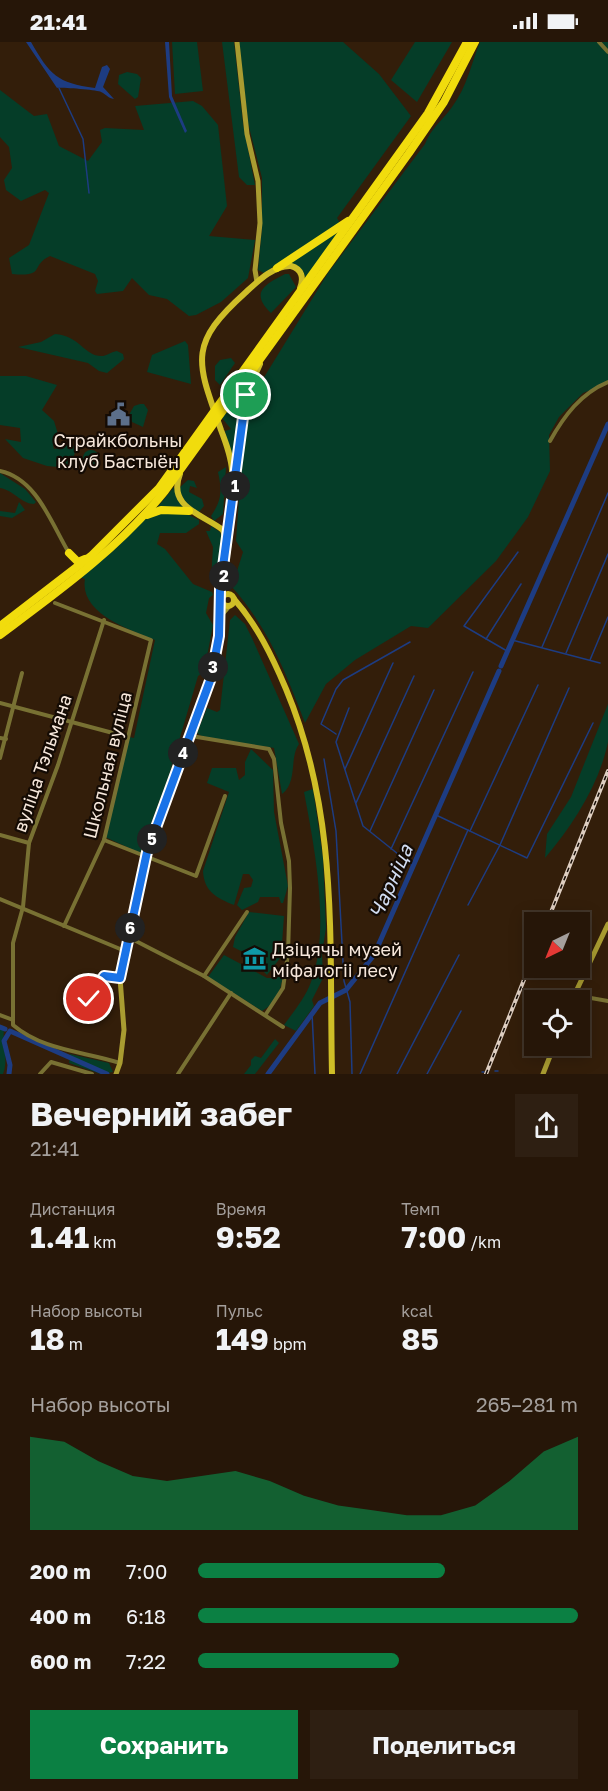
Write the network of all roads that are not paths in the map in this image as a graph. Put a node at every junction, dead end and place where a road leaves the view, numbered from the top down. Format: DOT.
graph roads {
  1 [pos="237,42"];
  2 [pos="467,42"];
  3 [pos="475,42"];
  4 [pos="599,42"];
  5 [pos="608,52"];
  6 [pos="358,212"];
  7 [pos="277,268"];
  8 [pos="257,282"];
  9 [pos="294,300"];
  10 [pos="270,346"];
  11 [pos="608,382"];
  12 [pos="550,441"];
  13 [pos="182,467"];
  14 [pos="0,471"];
  15 [pos="233,493"];
  16 [pos="189,510"];
  17 [pos="143,517"];
  18 [pos="221,526"];
  19 [pos="69,553"];
  20 [pos="91,556"];
  21 [pos="224,575"];
  22 [pos="65,576"];
  23 [pos="222,600"];
  24 [pos="231,601"];
  25 [pos="54,603"];
  26 [pos="221,615"];
  27 [pos="104,620"];
  28 [pos="0,626"];
  29 [pos="0,635"];
  30 [pos="22,672"];
  31 [pos="0,703"];
  32 [pos="15,708"];
  33 [pos="72,721"];
  34 [pos="190,736"];
  35 [pos="128,737"];
  36 [pos="0,738"];
  37 [pos="6,739"];
  38 [pos="0,758"];
  39 [pos="225,796"];
  40 [pos="0,835"];
  41 [pos="104,840"];
  42 [pos="29,843"];
  43 [pos="146,858"];
  44 [pos="0,899"];
  45 [pos="23,908"];
  46 [pos="247,912"];
  47 [pos="64,926"];
  48 [pos="607,928"];
  49 [pos="129,937"];
  50 [pos="126,951"];
  51 [pos="204,976"];
  52 [pos="120,978"];
  53 [pos="577,990"];
  54 [pos="231,993"];
  55 [pos="590,999"];
  56 [pos="608,1000"];
  57 [pos="82,1010"];
  58 [pos="266,1014"];
  59 [pos="0,1015"];
  60 [pos="13,1022"];
  61 [pos="283,1027"];
  62 [pos="550,1056"];
  63 [pos="120,1064"];
  64 [pos="40,1074"];
  65 [pos="92,1074"];
  66 [pos="116,1074"];
  67 [pos="178,1074"];
  68 [pos="332,1074"];
  69 [pos="543,1074"];
  1 -- 8 [label="main road"];
  2 -- 6 [label="highway"];
  3 -- 10 [label="highway"];
  4 -- 5 [label="street"];
  6 -- 7 [label="highway"];
  6 -- 9 [label="highway"];
  7 -- 8 [label="main road"];
  7 -- 9 [label="main road"];
  8 -- 15 [label="main road"];
  9 -- 20 [label="highway"];
  10 -- 13 [label="highway"];
  10 -- 15 [label="main road"];
  11 -- 12 [label="street"];
  13 -- 16 [label="main road"];
  13 -- 17 [label="highway"];
  14 -- 19 [label="street"];
  15 -- 18 [label="main road"];
  16 -- 17 [label="highway"];
  16 -- 18 [label="main road"];
  17 -- 29 [label="highway"];
  18 -- 21 [label="main road"];
  19 -- 20 [label="highway"];
  19 -- 22 [label="highway"];
  20 -- 22 [label="highway"];
  21 -- 23 [label="main road"];
  21 -- 24 [label="main road"];
  22 -- 28 [label="highway"];
  23 -- 24 [label="main road"];
  23 -- 24 [label="main road"];
  23 -- 26 [label="main road"];
  24 -- 26 [label="main road"];
  24 -- 68 [label="main road"];
  25 -- 27 [label="street"];
  26 -- 34 [label="main road"];
  27 -- 33 [label="street, вуліца Тэльмана"];
  27 -- 35 [label="street, Школьная вуліца"];
  30 -- 32 [label="street"];
  31 -- 32 [label="street"];
  32 -- 33 [label="street"];
  32 -- 37 [label="street"];
  33 -- 35 [label="street"];
  33 -- 42 [label="street, вуліца Тэльмана"];
  34 -- 43 [label="main road"];
  34 -- 58 [label="street"];
  35 -- 41 [label="street, Школьная вуліца"];
  36 -- 37 [label="street"];
  37 -- 38 [label="street"];
  39 -- 43 [label="street"];
  40 -- 42 [label="street"];
  41 -- 43 [label="street"];
  41 -- 47 [label="street, Школьная вуліца"];
  42 -- 45 [label="street, вуліца Тэльмана"];
  43 -- 49 [label="main road"];
  44 -- 45 [label="street"];
  45 -- 47 [label="street"];
  45 -- 60 [label="street, вуліца Тэльмана"];
  46 -- 51 [label="street"];
  47 -- 50 [label="street"];
  48 -- 53 [label="main road"];
  49 -- 50 [label="main road"];
  49 -- 51 [label="street"];
  50 -- 52 [label="main road"];
  51 -- 54 [label="street"];
  52 -- 57 [label="street"];
  52 -- 63 [label="main road"];
  54 -- 58 [label="street"];
  54 -- 67 [label="street"];
  55 -- 56 [label="street"];
  58 -- 61 [label="street"];
  59 -- 60 [label="street"];
  60 -- 63 [label="street"];
  62 -- 69 [label="main road"];
  63 -- 66 [label="main road"];
  64 -- 65 [label="street"];
}
